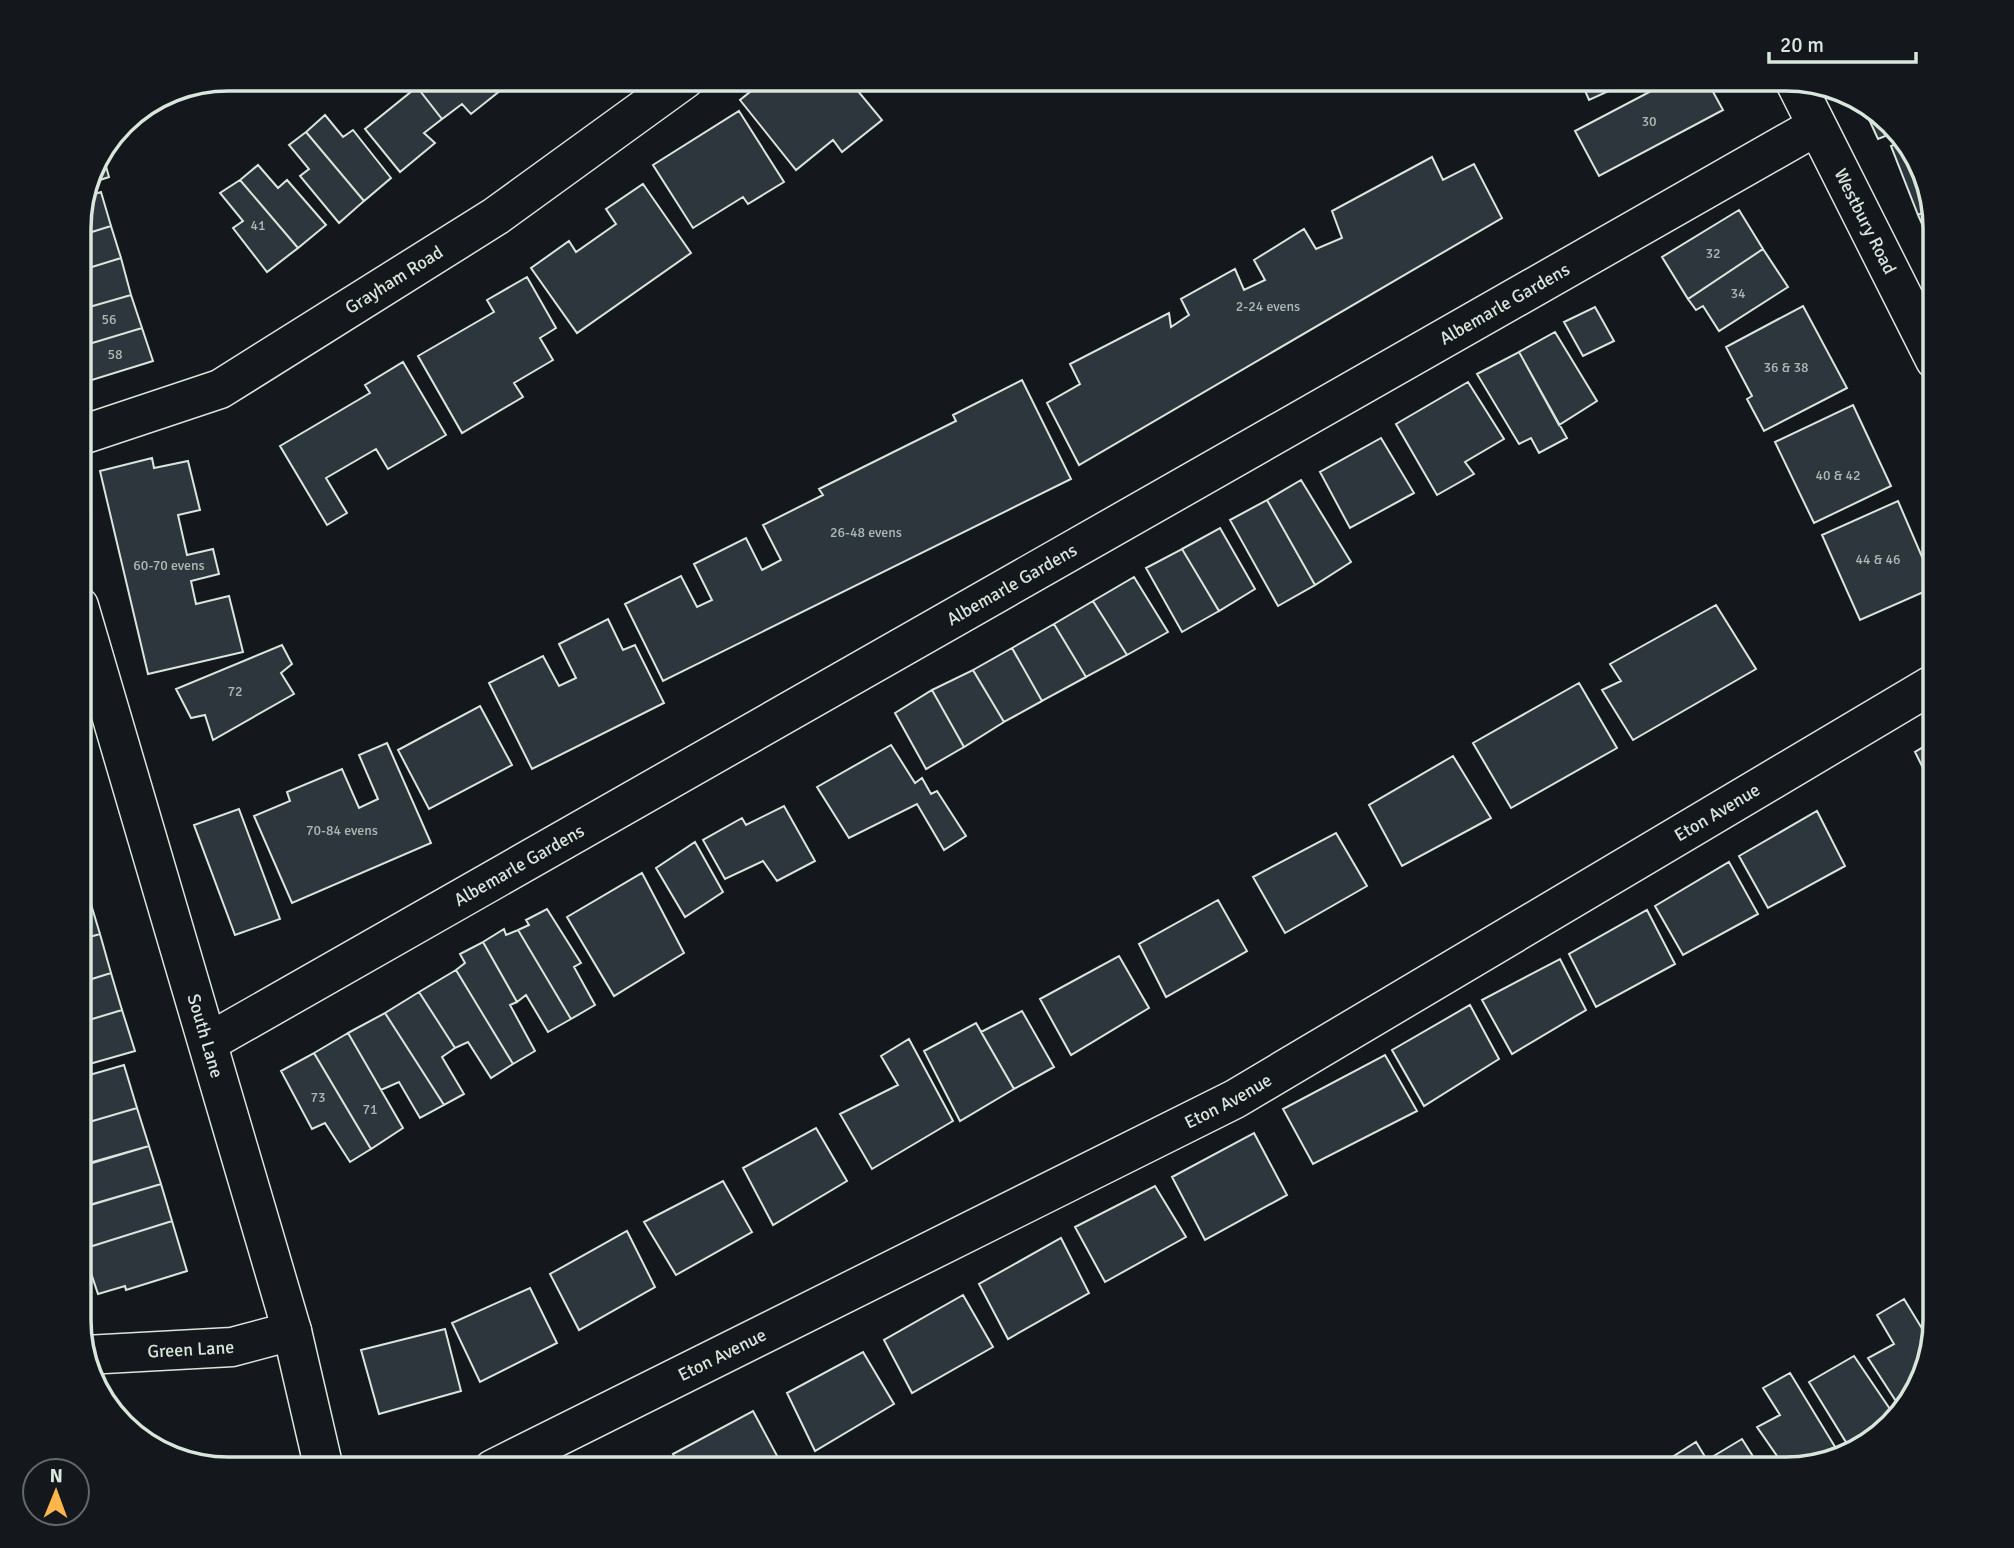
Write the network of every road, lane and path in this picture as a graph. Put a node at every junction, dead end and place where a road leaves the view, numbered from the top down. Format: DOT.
graph roads {
  1 [pos="667,91"];
  2 [pos="1800,92"];
  3 [pos="1815,127"];
  4 [pos="1923,334"];
  5 [pos="91,432"];
  6 [pos="91,646"];
  7 [pos="1923,690"];
  8 [pos="209,1042"];
  9 [pos="292,1331"];
  10 [pos="96,1354"];
  11 [pos="321,1457"];
  12 [pos="517,1457"];
  1 -- 5 [label="street, Grayham Road"];
  2 -- 3 [label="street, Westbury Road"];
  3 -- 4 [label="street, Westbury Road"];
  3 -- 8 [label="street, Albemarle Gardens"];
  6 -- 8 [label="street, South Lane"];
  7 -- 12 [label="street, Eton Avenue"];
  8 -- 9 [label="street, South Lane"];
  9 -- 10 [label="street, Green Lane"];
  9 -- 11 [label="street, South Lane"];
}
